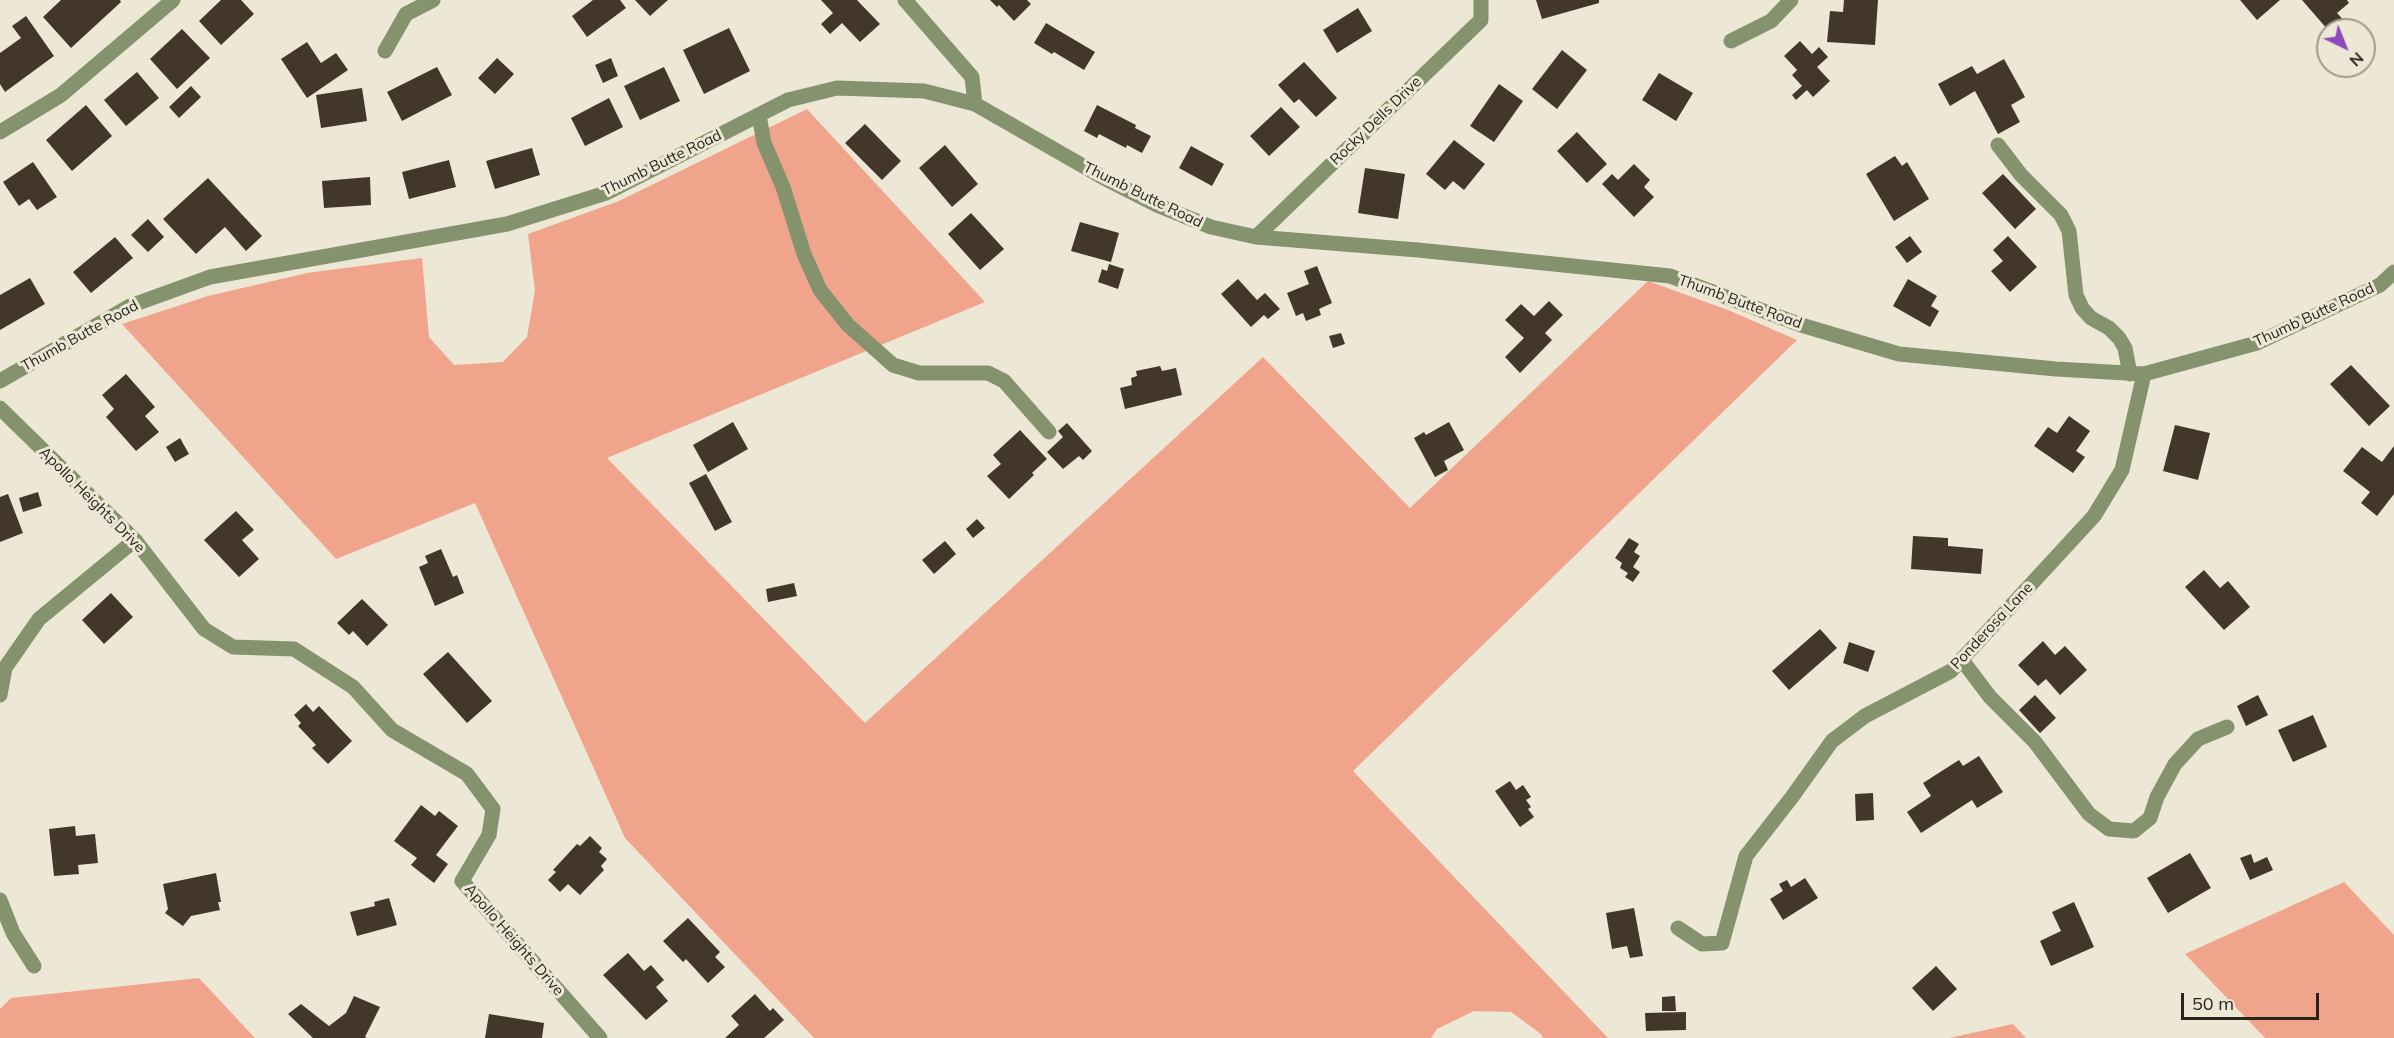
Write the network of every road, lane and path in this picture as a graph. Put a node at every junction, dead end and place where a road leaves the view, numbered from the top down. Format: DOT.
graph roads {
  1 [pos="173,0"];
  2 [pos="433,0"];
  3 [pos="905,0"];
  4 [pos="1481,0"];
  5 [pos="1791,0"];
  6 [pos="1731,41"];
  7 [pos="385,51"];
  8 [pos="975,104"];
  9 [pos="759,115"];
  10 [pos="0,132"];
  11 [pos="1998,145"];
  12 [pos="1256,237"];
  13 [pos="2394,272"];
  14 [pos="2137,374"];
  15 [pos="0,381"];
  16 [pos="0,408"];
  17 [pos="1049,432"];
  18 [pos="135,540"];
  19 [pos="1962,660"];
  20 [pos="0,695"];
  21 [pos="2227,727"];
  22 [pos="0,900"];
  23 [pos="1678,928"];
  24 [pos="34,966"];
  25 [pos="600,1038"];
  1 -- 10 [label="street"];
  2 -- 7 [label="street"];
  3 -- 8 [label="street"];
  4 -- 12 [label="street, Rocky Dells Drive"];
  5 -- 6 [label="street"];
  8 -- 9 [label="street, Thumb Butte Road"];
  8 -- 12 [label="street, Thumb Butte Road"];
  9 -- 15 [label="street, Thumb Butte Road"];
  9 -- 17 [label="street"];
  11 -- 14 [label="street"];
  12 -- 14 [label="street, Thumb Butte Road"];
  13 -- 14 [label="street, Thumb Butte Road"];
  14 -- 19 [label="street, Ponderosa Lane"];
  16 -- 18 [label="street, Apollo Heights Drive"];
  18 -- 20 [label="street"];
  18 -- 25 [label="street, Apollo Heights Drive"];
  19 -- 21 [label="street"];
  19 -- 23 [label="street, Ponderosa Lane"];
  22 -- 24 [label="street"];
}
